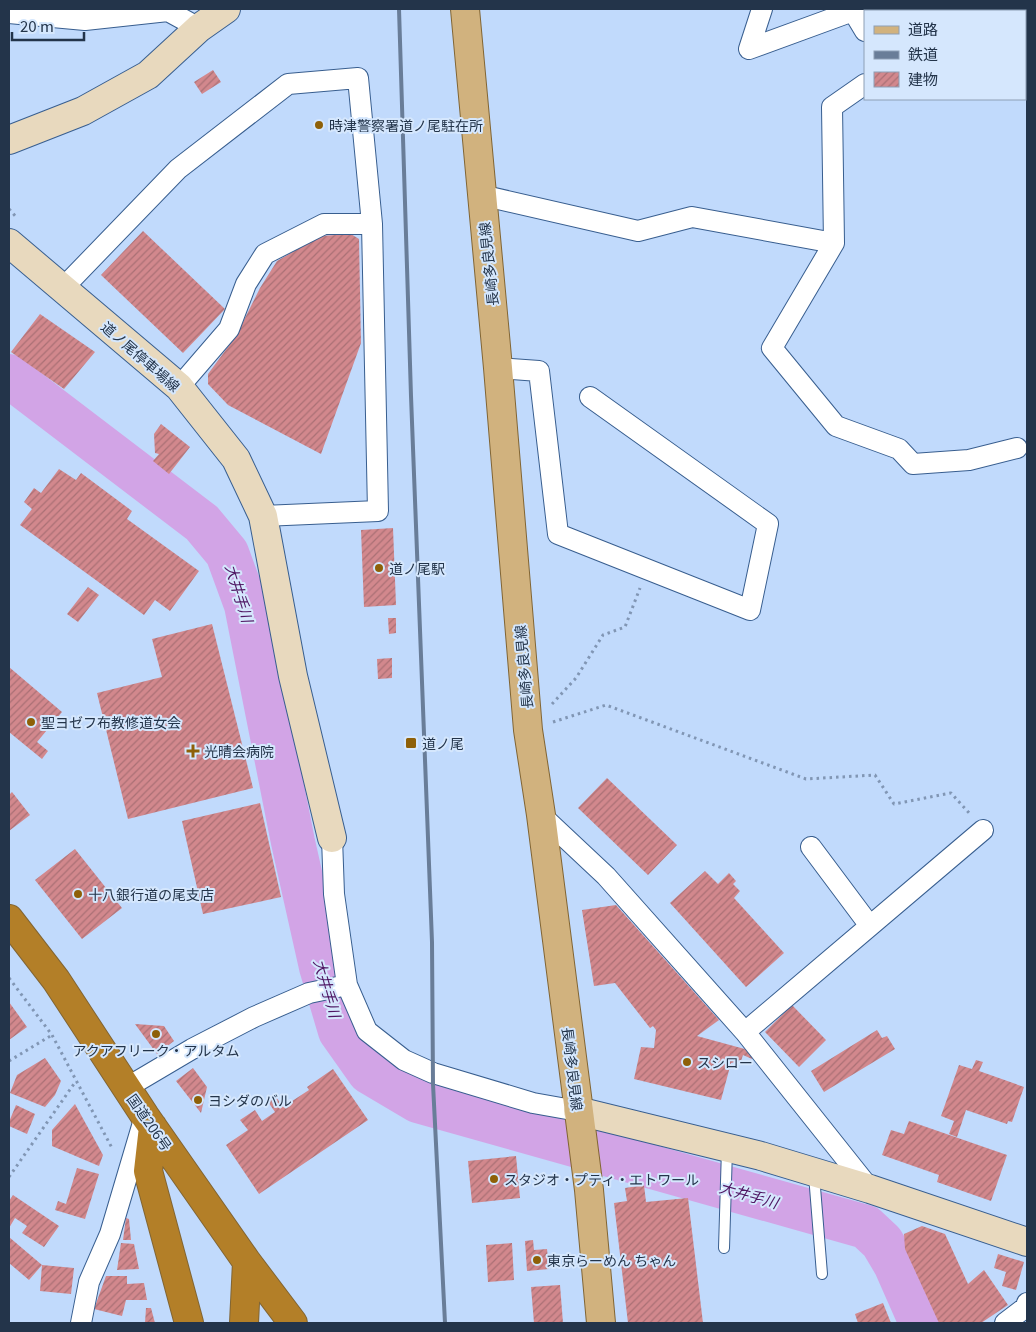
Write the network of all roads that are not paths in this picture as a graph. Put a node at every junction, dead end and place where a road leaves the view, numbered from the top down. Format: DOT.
graph roads {
  1 [pos="226,9"];
  2 [pos="465,9"];
  3 [pos="762,9"];
  4 [pos="146,11"];
  5 [pos="9,13"];
  6 [pos="199,28"];
  7 [pos="864,29"];
  8 [pos="864,85"];
  9 [pos="9,140"];
  10 [pos="481,195"];
  11 [pos="372,224"];
  12 [pos="9,243"];
  13 [pos="834,243"];
  14 [pos="62,289"];
  15 [pos="498,368"];
  16 [pos="179,387"];
  17 [pos="590,397"];
  18 [pos="1018,448"];
  19 [pos="263,516"];
  20 [pos="541,815"];
  21 [pos="983,830"];
  22 [pos="332,838"];
  23 [pos="811,847"];
  24 [pos="9,919"];
  25 [pos="870,926"];
  26 [pos="343,986"];
  27 [pos="745,1032"];
  28 [pos="126,1088"];
  29 [pos="578,1111"];
  30 [pos="149,1121"];
  31 [pos="727,1149"];
  32 [pos="814,1173"];
  33 [pos="870,1189"];
  34 [pos="1027,1242"];
  35 [pos="724,1248"];
  36 [pos="247,1262"];
  37 [pos="822,1274"];
  38 [pos="1027,1303"];
  39 [pos="80,1323"];
  40 [pos="189,1323"];
  41 [pos="244,1323"];
  42 [pos="293,1323"];
  43 [pos="601,1323"];
  44 [pos="1005,1323"];
  1 -- 6 [label="street"];
  2 -- 10 [label="main road, 長崎多良見線"];
  3 -- 7 [label="street"];
  4 -- 5 [label="street"];
  4 -- 6 [label="street"];
  6 -- 9 [label="street"];
  8 -- 13 [label="street"];
  10 -- 13 [label="street"];
  10 -- 15 [label="main road, 長崎多良見線"];
  11 -- 14 [label="street"];
  11 -- 16 [label="street"];
  11 -- 19 [label="street"];
  12 -- 14 [label="street, 道ノ尾停車場線"];
  13 -- 18 [label="street"];
  14 -- 16 [label="street, 道ノ尾停車場線"];
  15 -- 17 [label="street"];
  15 -- 20 [label="main road, 長崎多良見線"];
  16 -- 19 [label="street, 道ノ尾停車場線"];
  19 -- 22 [label="street, 道ノ尾停車場線"];
  20 -- 27 [label="street"];
  20 -- 29 [label="main road, 長崎多良見線"];
  21 -- 25 [label="street"];
  22 -- 26 [label="street"];
  23 -- 25 [label="street"];
  24 -- 28 [label="highway, 国道206号"];
  25 -- 27 [label="street"];
  26 -- 28 [label="street"];
  26 -- 29 [label="street"];
  27 -- 33 [label="street"];
  28 -- 30 [label="highway, 国道206号"];
  29 -- 31 [label="street"];
  29 -- 43 [label="main road, 長崎多良見線"];
  30 -- 36 [label="highway, 国道206号"];
  30 -- 39 [label="street"];
  30 -- 40 [label="highway"];
  31 -- 32 [label="street"];
  31 -- 35 [label="lane"];
  32 -- 33 [label="street"];
  32 -- 37 [label="lane"];
  33 -- 34 [label="street"];
  36 -- 41 [label="highway"];
  36 -- 42 [label="highway, 国道206号"];
  38 -- 44 [label="street"];
}
